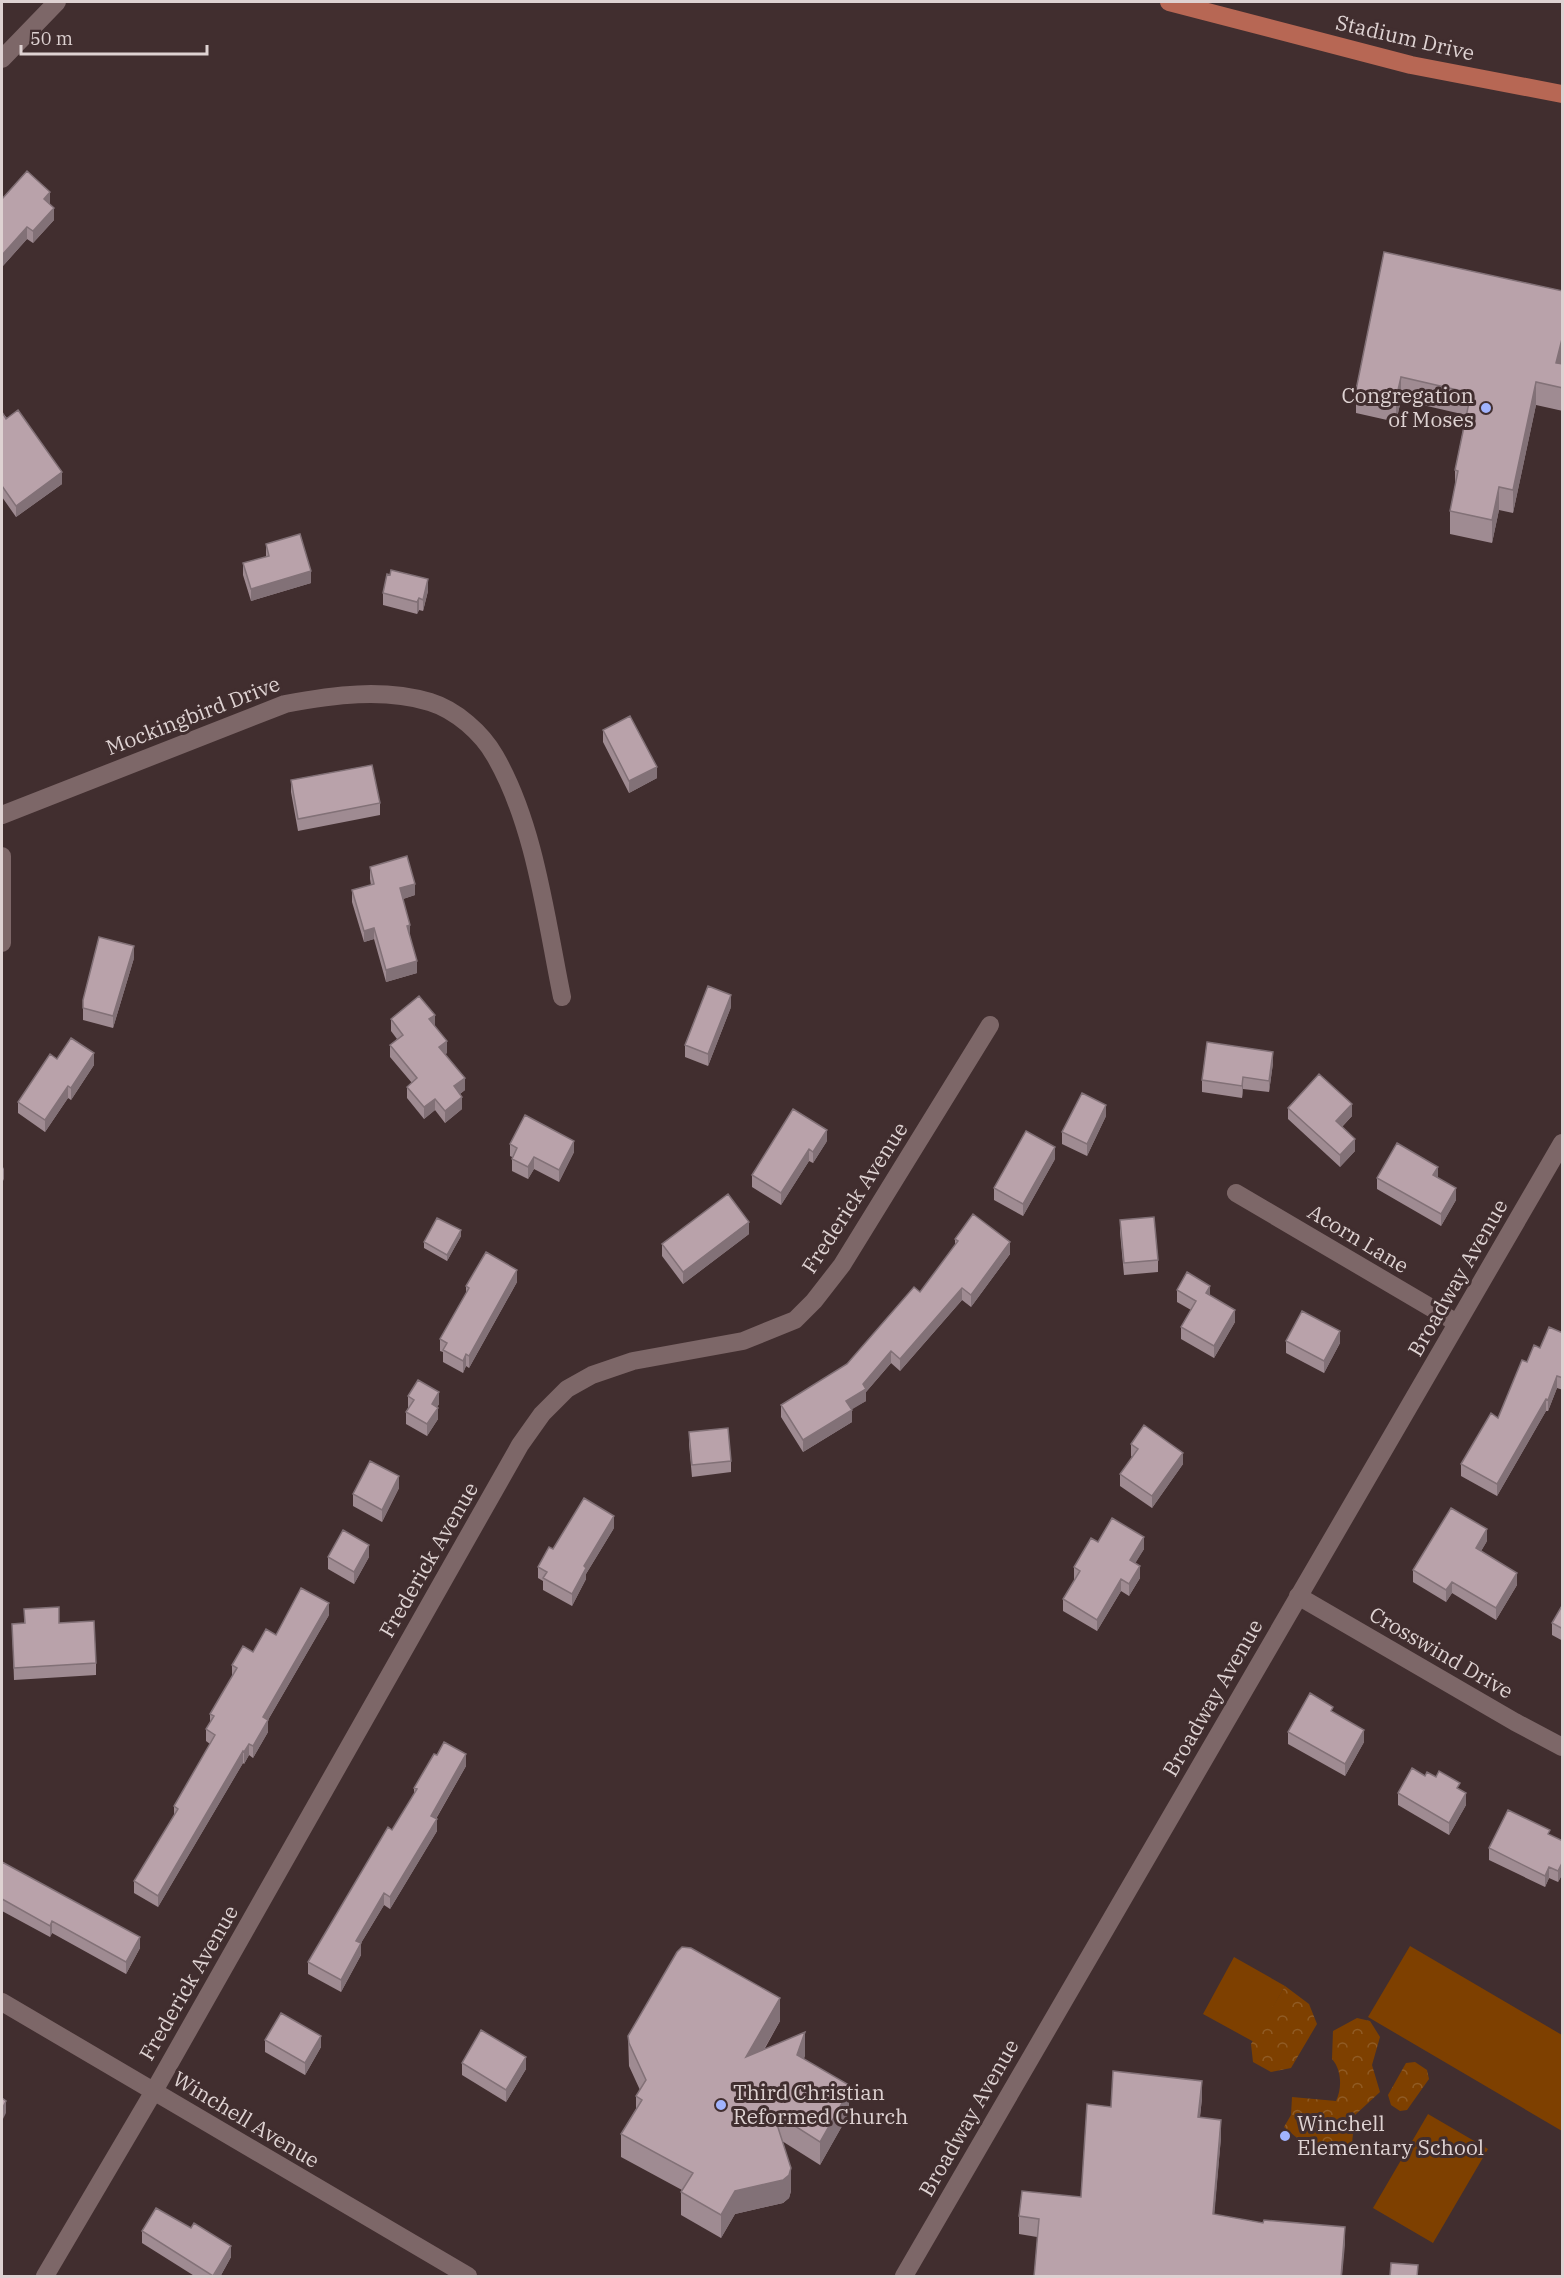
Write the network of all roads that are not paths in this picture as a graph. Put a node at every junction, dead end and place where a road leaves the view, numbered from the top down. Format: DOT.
graph roads {
  1 [pos="57,2"];
  2 [pos="1168,2"];
  3 [pos="2,59"];
  4 [pos="1563,94"];
  5 [pos="2,815"];
  6 [pos="2,856"];
  7 [pos="2,943"];
  8 [pos="562,997"];
  9 [pos="990,1025"];
  10 [pos="1563,1143"];
  11 [pos="1236,1193"];
  12 [pos="1458,1323"];
  13 [pos="1298,1596"];
  14 [pos="1563,1747"];
  15 [pos="2,2002"];
  16 [pos="154,2091"];
  17 [pos="45,2277"];
  18 [pos="468,2277"];
  19 [pos="904,2277"];
  1 -- 3 [label="street"];
  2 -- 4 [label="main road, Stadium Drive"];
  5 -- 8 [label="street, Mockingbird Drive"];
  6 -- 7 [label="street"];
  9 -- 16 [label="street, Frederick Avenue"];
  10 -- 12 [label="street, Broadway Avenue"];
  11 -- 12 [label="street, Acorn Lane"];
  12 -- 13 [label="street, Broadway Avenue"];
  13 -- 14 [label="street, Crosswind Drive"];
  13 -- 19 [label="street, Broadway Avenue"];
  15 -- 16 [label="street, Winchell Avenue"];
  16 -- 17 [label="street, Frederick Avenue"];
  16 -- 18 [label="street, Winchell Avenue"];
}
